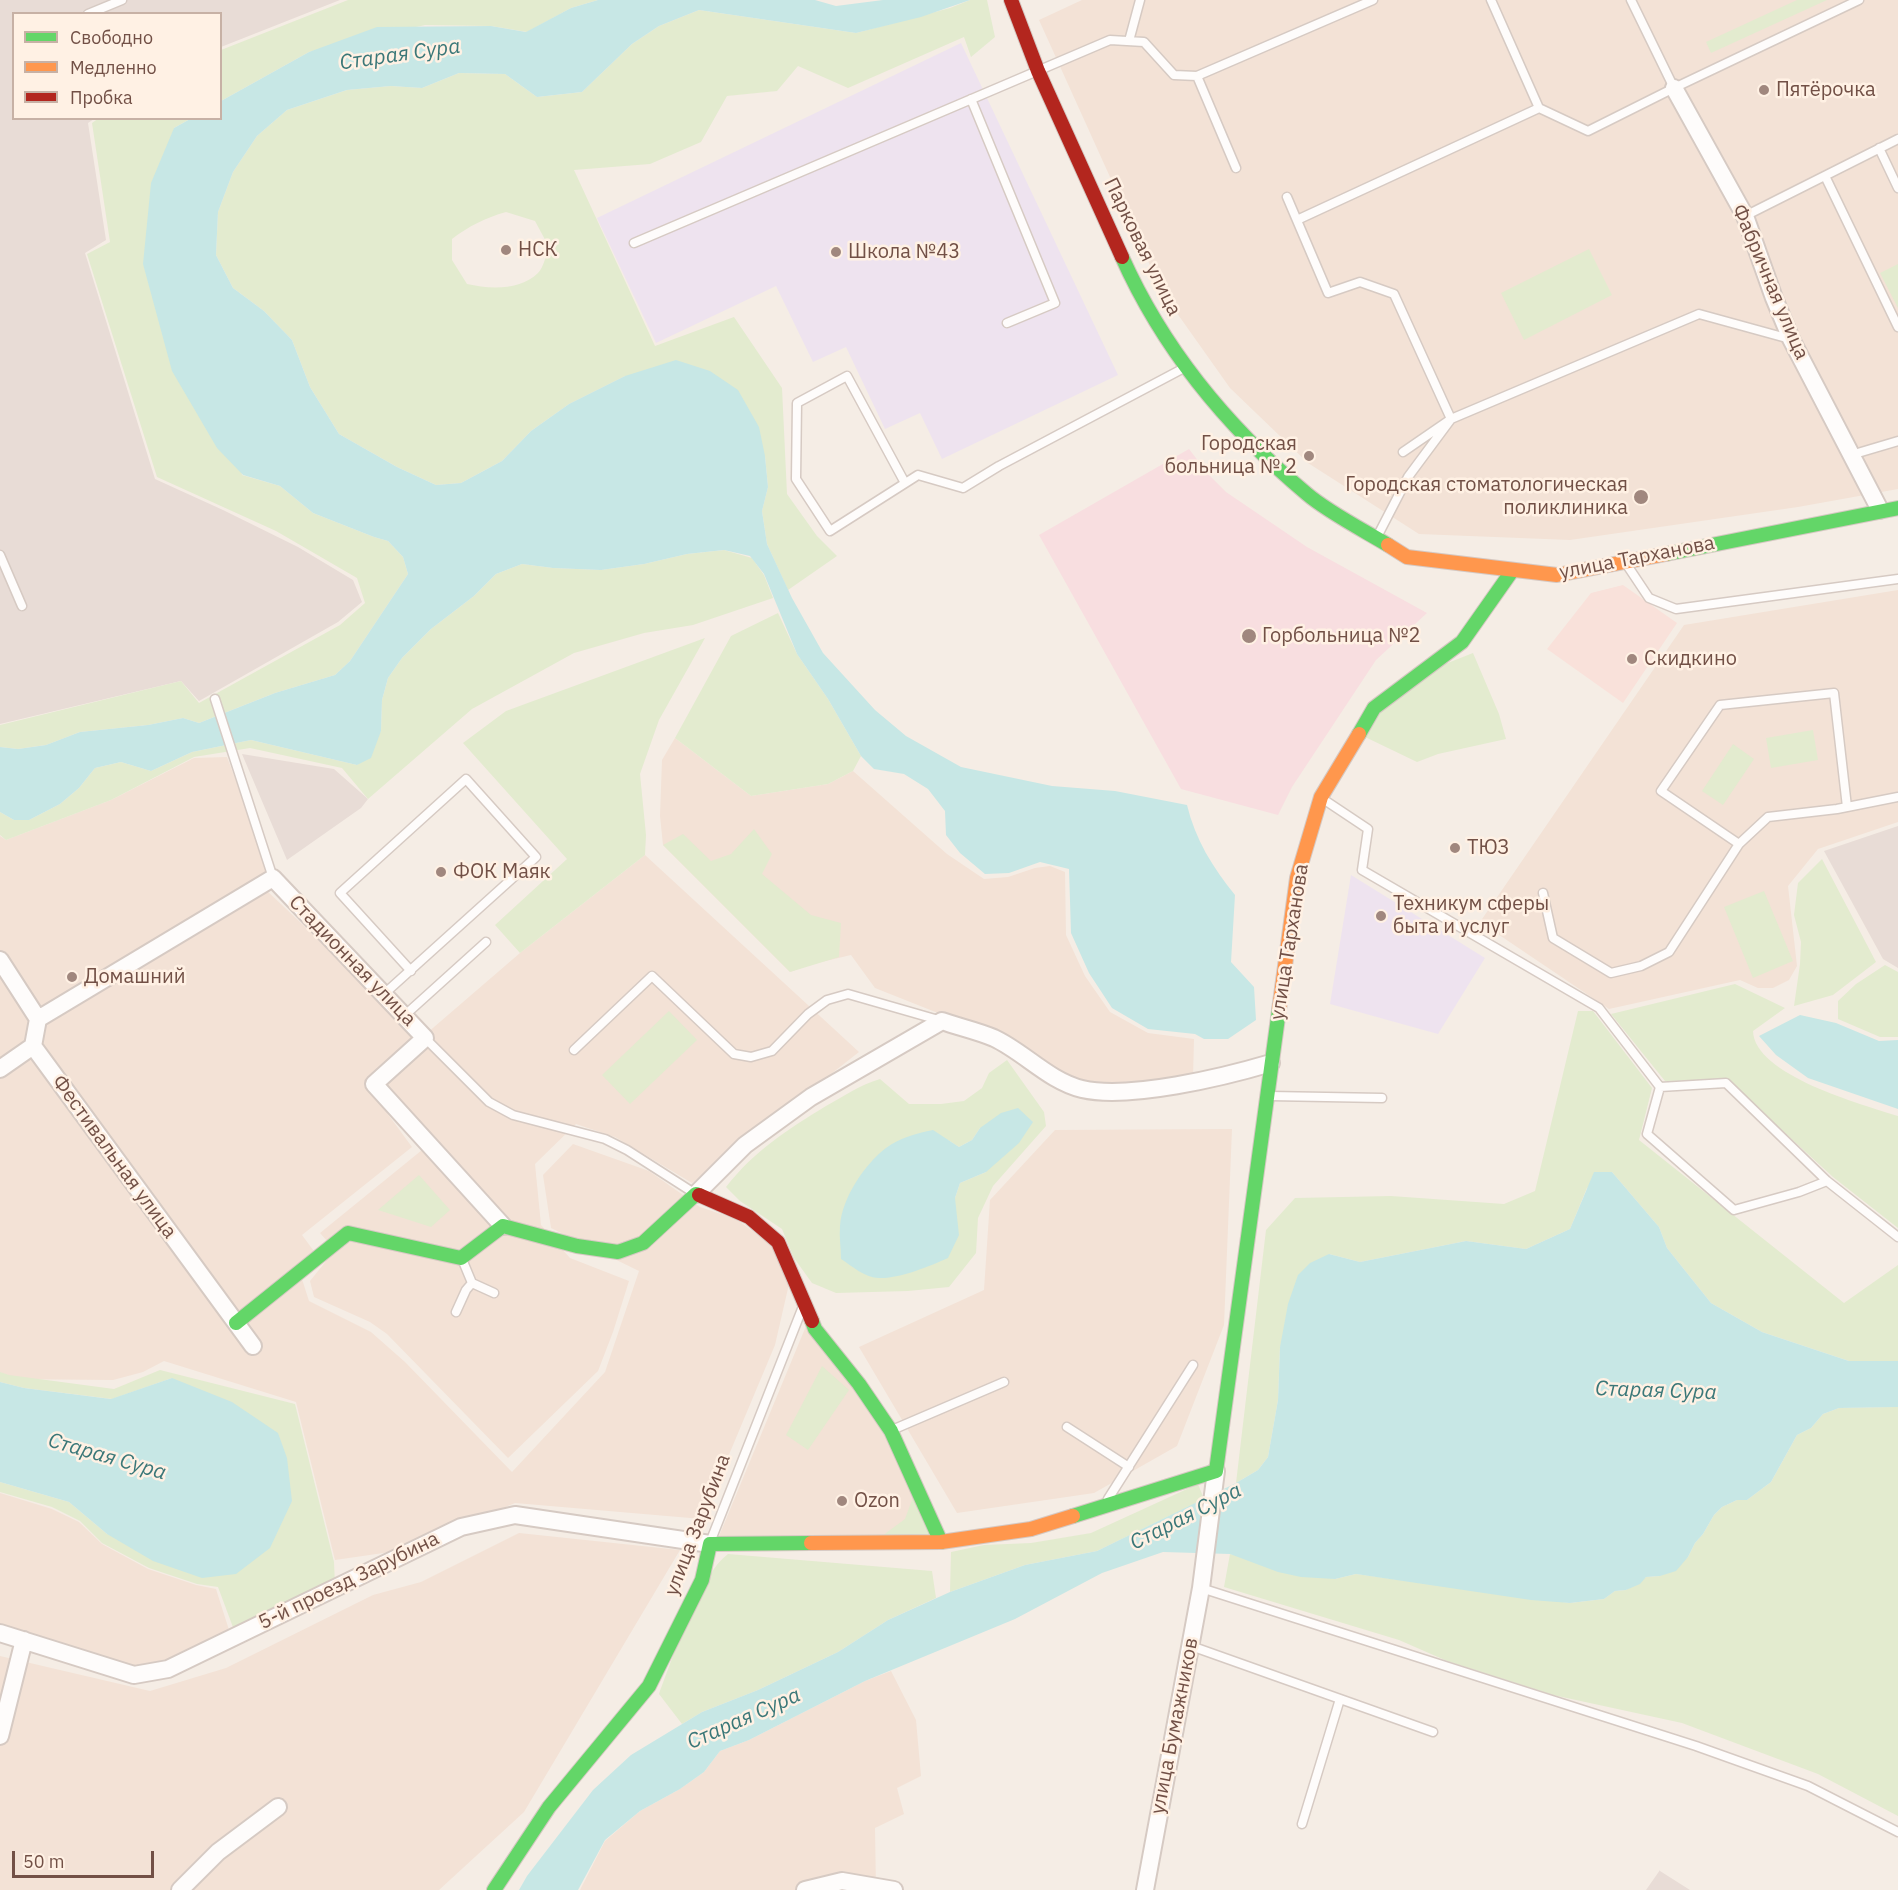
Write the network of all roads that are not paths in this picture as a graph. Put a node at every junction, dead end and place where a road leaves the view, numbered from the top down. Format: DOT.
graph roads {
  1 [pos="122,0"];
  2 [pos="1011,0"];
  3 [pos="1140,0"];
  4 [pos="1373,0"];
  5 [pos="1491,0"];
  6 [pos="1632,0"];
  7 [pos="1859,0"];
  8 [pos="93,12"];
  9 [pos="1129,41"];
  10 [pos="1038,71"];
  11 [pos="1197,76"];
  12 [pos="1674,88"];
  13 [pos="971,99"];
  14 [pos="1539,108"];
  15 [pos="1898,139"];
  16 [pos="1879,148"];
  17 [pos="1236,168"];
  18 [pos="1824,176"];
  19 [pos="1898,188"];
  20 [pos="1287,197"];
  21 [pos="1745,216"];
  22 [pos="1298,220"];
  23 [pos="634,243"];
  24 [pos="1007,323"];
  25 [pos="1898,327"];
  26 [pos="1791,339"];
  27 [pos="1184,368"];
  28 [pos="1451,419"];
  29 [pos="1898,441"];
  30 [pos="1403,452"];
  31 [pos="1851,455"];
  32 [pos="905,483"];
  33 [pos="1898,508"];
  34 [pos="1880,510"];
  35 [pos="1377,539"];
  36 [pos="0,555"];
  37 [pos="1624,561"];
  38 [pos="1512,571"];
  39 [pos="1898,579"];
  40 [pos="22,606"];
  41 [pos="215,699"];
  42 [pos="1321,797"];
  43 [pos="1898,797"];
  44 [pos="1847,807"];
  45 [pos="1739,844"];
  46 [pos="273,878"];
  47 [pos="1543,893"];
  48 [pos="486,942"];
  49 [pos="0,960"];
  50 [pos="411,971"];
  51 [pos="384,994"];
  52 [pos="404,1016"];
  53 [pos="38,1019"];
  54 [pos="942,1021"];
  55 [pos="425,1038"];
  56 [pos="33,1046"];
  57 [pos="574,1050"];
  58 [pos="1271,1063"];
  59 [pos="0,1069"];
  60 [pos="1660,1088"];
  61 [pos="1267,1096"];
  62 [pos="1382,1098"];
  63 [pos="1827,1181"];
  64 [pos="696,1194"];
  65 [pos="503,1226"];
  66 [pos="1898,1238"];
  67 [pos="461,1258"];
  68 [pos="472,1283"];
  69 [pos="494,1293"];
  70 [pos="804,1303"];
  71 [pos="456,1312"];
  72 [pos="236,1323"];
  73 [pos="254,1346"];
  74 [pos="1193,1365"];
  75 [pos="1004,1382"];
  76 [pos="1067,1427"];
  77 [pos="891,1431"];
  78 [pos="1129,1467"];
  79 [pos="1216,1471"];
  80 [pos="1102,1508"];
  81 [pos="941,1542"];
  82 [pos="710,1544"];
  83 [pos="1204,1562"];
  84 [pos="1201,1588"];
  85 [pos="0,1633"];
  86 [pos="24,1640"];
  87 [pos="1191,1646"];
  88 [pos="1340,1699"];
  89 [pos="1433,1732"];
  90 [pos="0,1736"];
  91 [pos="278,1807"];
  92 [pos="1302,1824"];
  93 [pos="1898,1832"];
  94 [pos="180,1890"];
  95 [pos="494,1890"];
  96 [pos="805,1890"];
  97 [pos="894,1890"];
  98 [pos="1144,1890"];
  1 -- 8 [label="lane"];
  2 -- 10 [label="street, Парковая улица"];
  3 -- 9 [label="lane"];
  4 -- 11 [label="lane"];
  5 -- 14 [label="lane"];
  6 -- 12 [label="lane"];
  7 -- 12 [label="lane"];
  9 -- 10 [label="lane"];
  9 -- 11 [label="lane"];
  10 -- 13 [label="lane"];
  10 -- 27 [label="street, Парковая улица"];
  11 -- 17 [label="lane"];
  12 -- 14 [label="lane"];
  12 -- 21 [label="street, Фабричная улица"];
  13 -- 23 [label="lane"];
  13 -- 24 [label="lane"];
  14 -- 22 [label="lane"];
  15 -- 16 [label="lane"];
  16 -- 18 [label="lane"];
  16 -- 19 [label="lane"];
  18 -- 21 [label="lane"];
  18 -- 25 [label="lane"];
  20 -- 22 [label="lane"];
  21 -- 26 [label="street, Фабричная улица"];
  22 -- 28 [label="lane"];
  26 -- 28 [label="lane"];
  26 -- 31 [label="street, Фабричная улица"];
  27 -- 32 [label="lane"];
  27 -- 35 [label="street, Парковая улица"];
  28 -- 30 [label="lane"];
  28 -- 35 [label="lane"];
  29 -- 31 [label="lane"];
  31 -- 34 [label="street, Фабричная улица"];
  32 -- 32 [label="lane"];
  33 -- 34 [label="street, улица Тарханова"];
  34 -- 37 [label="street, улица Тарханова"];
  35 -- 38 [label="street, Парковая улица"];
  36 -- 40 [label="lane"];
  37 -- 38 [label="street, улица Тарханова"];
  37 -- 39 [label="lane"];
  38 -- 42 [label="street, улица Тарханова"];
  41 -- 46 [label="lane"];
  42 -- 58 [label="street, улица Тарханова"];
  42 -- 60 [label="lane"];
  43 -- 44 [label="lane"];
  44 -- 45 [label="lane"];
  44 -- 45 [label="lane"];
  45 -- 47 [label="lane"];
  46 -- 51 [label="street, Стадионная улица"];
  46 -- 53 [label="street"];
  48 -- 52 [label="lane"];
  49 -- 53 [label="street"];
  50 -- 50 [label="lane"];
  50 -- 51 [label="lane"];
  51 -- 52 [label="street, Стадионная улица"];
  52 -- 55 [label="street, Стадионная улица"];
  53 -- 56 [label="street"];
  54 -- 57 [label="lane"];
  54 -- 58 [label="street"];
  54 -- 64 [label="street"];
  55 -- 64 [label="lane"];
  55 -- 65 [label="street, Стадионная улица"];
  56 -- 59 [label="street"];
  56 -- 72 [label="street, Фестивальная улица"];
  58 -- 61 [label="street, улица Тарханова"];
  60 -- 63 [label="lane"];
  60 -- 63 [label="lane"];
  61 -- 62 [label="lane"];
  61 -- 79 [label="street, улица Тарханова"];
  63 -- 66 [label="lane"];
  64 -- 65 [label="street"];
  64 -- 70 [label="street"];
  65 -- 67 [label="street"];
  67 -- 68 [label="lane"];
  67 -- 72 [label="street"];
  68 -- 69 [label="lane"];
  68 -- 71 [label="lane"];
  70 -- 77 [label="street"];
  70 -- 82 [label="lane, улица Зарубина"];
  72 -- 73 [label="street, Фестивальная улица"];
  74 -- 78 [label="lane"];
  75 -- 77 [label="lane"];
  76 -- 78 [label="lane"];
  77 -- 81 [label="street"];
  78 -- 80 [label="lane"];
  79 -- 80 [label="street"];
  79 -- 83 [label="street, улица Тарханова"];
  80 -- 81 [label="street"];
  81 -- 82 [label="street"];
  82 -- 86 [label="street, 5-й проезд Зарубина"];
  82 -- 95 [label="street, улица Зарубина"];
  83 -- 84 [label="street, улица Бумажников"];
  84 -- 87 [label="street, улица Бумажников"];
  84 -- 93 [label="lane"];
  85 -- 86 [label="street, 5-й проезд Зарубина"];
  86 -- 90 [label="street"];
  87 -- 88 [label="lane"];
  87 -- 98 [label="street, улица Бумажников"];
  88 -- 89 [label="lane"];
  88 -- 92 [label="lane"];
  91 -- 94 [label="street"];
  96 -- 97 [label="street"];
}
